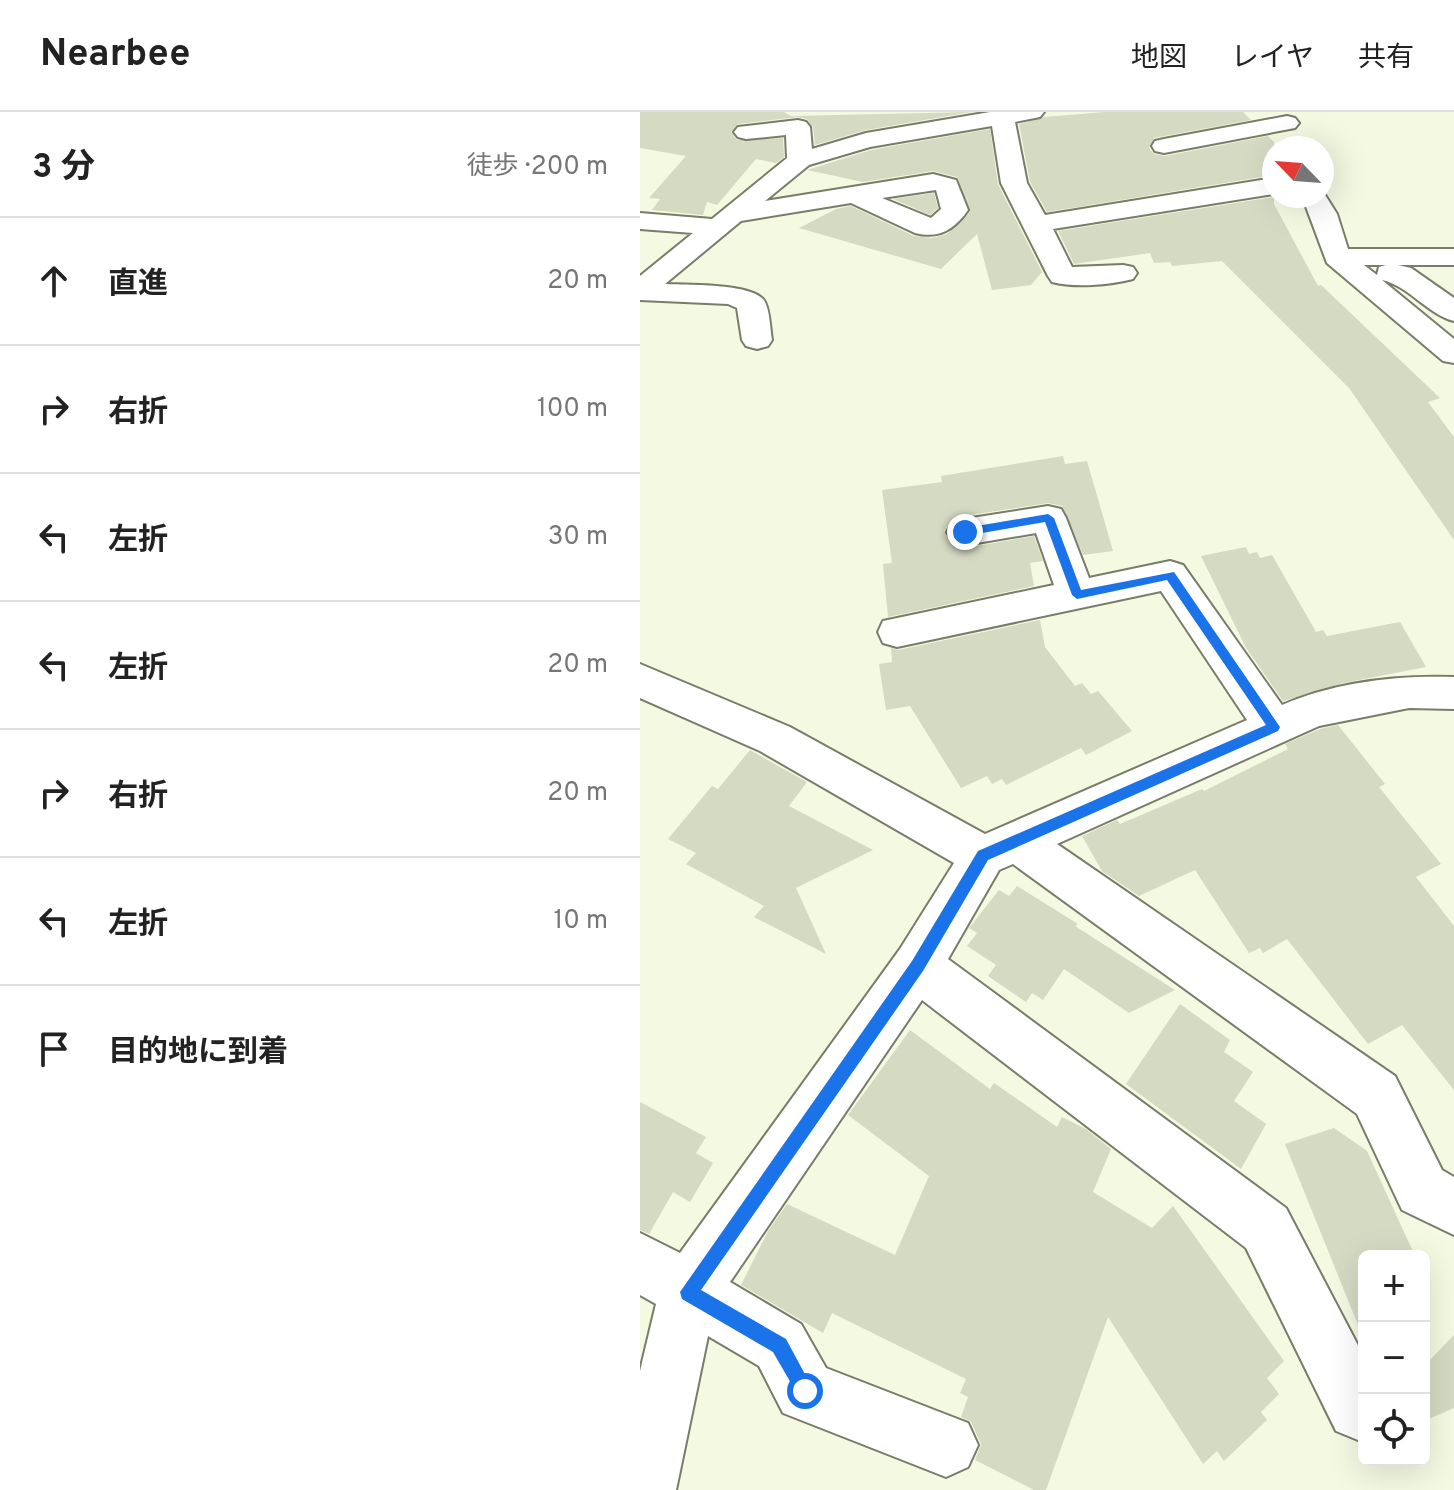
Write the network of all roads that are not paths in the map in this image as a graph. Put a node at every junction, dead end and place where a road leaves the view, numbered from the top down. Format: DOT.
graph roads {
  1 [pos="862,112"];
  2 [pos="1032,112"];
  3 [pos="1284,117"];
  4 [pos="1002,118"];
  5 [pos="746,132"];
  6 [pos="1291,136"];
  7 [pos="866,140"];
  8 [pos="1164,146"];
  9 [pos="800,160"];
  10 [pos="1262,188"];
  11 [pos="855,195"];
  12 [pos="1321,208"];
  13 [pos="725,220"];
  14 [pos="640,221"];
  15 [pos="1037,224"];
  16 [pos="1454,257"];
  17 [pos="1345,264"];
  18 [pos="1123,273"];
  19 [pos="640,291"];
  20 [pos="1454,312"];
  21 [pos="757,340"];
  22 [pos="1454,354"];
  23 [pos="965,532"];
  24 [pos="1077,595"];
  25 [pos="897,632"];
  26 [pos="640,680"];
  27 [pos="1454,693"];
  28 [pos="1274,727"];
  29 [pos="999,848"];
  30 [pos="917,966"];
  31 [pos="1454,1207"];
  32 [pos="664,1277"];
  33 [pos="1358,1409"];
  34 [pos="946,1445"];
  35 [pos="644,1490"];
  1 -- 7 [label="street"];
  2 -- 4 [label="street"];
  3 -- 6 [label="street"];
  3 -- 8 [label="street"];
  4 -- 7 [label="street"];
  4 -- 15 [label="street"];
  5 -- 9 [label="street"];
  7 -- 9 [label="street"];
  9 -- 13 [label="street"];
  10 -- 15 [label="street"];
  11 -- 13 [label="street"];
  12 -- 17 [label="street"];
  13 -- 14 [label="street"];
  13 -- 19 [label="street"];
  15 -- 18 [label="street"];
  16 -- 17 [label="street"];
  17 -- 20 [label="street"];
  17 -- 22 [label="street"];
  19 -- 21 [label="street"];
  23 -- 24 [label="street"];
  24 -- 25 [label="street"];
  24 -- 28 [label="street"];
  26 -- 29 [label="street"];
  27 -- 28 [label="street"];
  28 -- 29 [label="street"];
  29 -- 30 [label="street"];
  29 -- 31 [label="street"];
  30 -- 32 [label="street"];
  30 -- 33 [label="street"];
  32 -- 34 [label="street"];
  32 -- 35 [label="street"];
}
